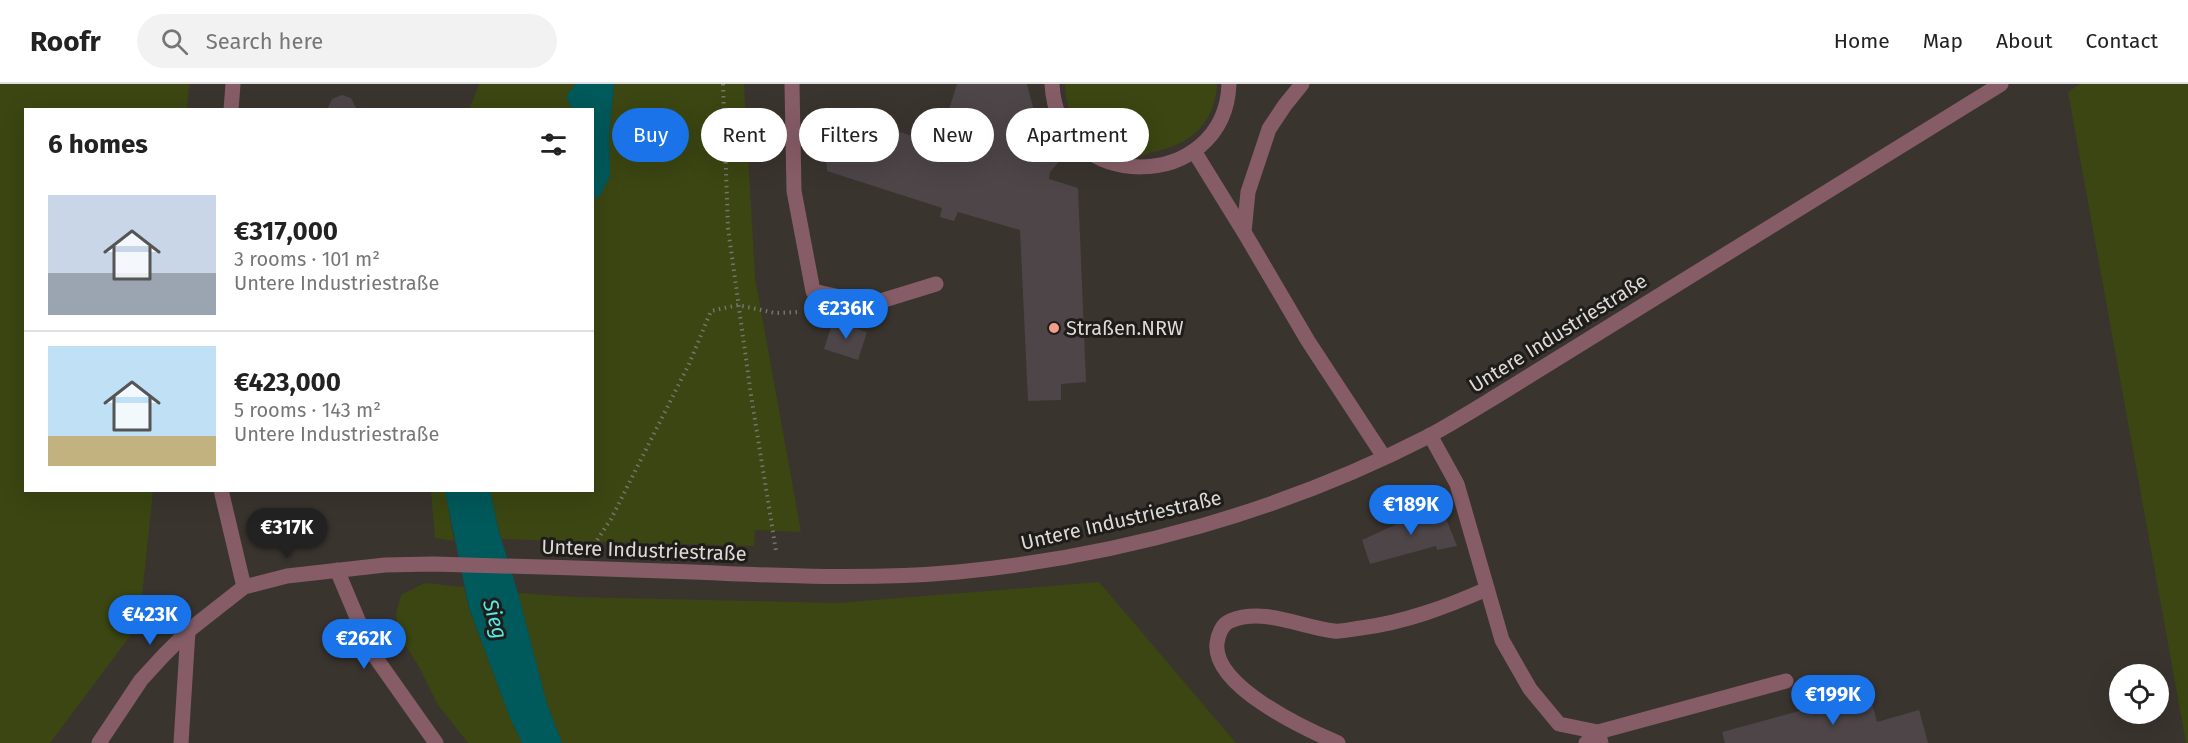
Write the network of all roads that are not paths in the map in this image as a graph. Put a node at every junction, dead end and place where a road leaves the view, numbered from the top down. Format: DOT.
graph roads {
  1 [pos="233,84"];
  2 [pos="792,84"];
  3 [pos="1052,84"];
  4 [pos="1229,84"];
  5 [pos="1302,84"];
  6 [pos="2001,84"];
  7 [pos="231,108"];
  8 [pos="1194,151"];
  9 [pos="1244,232"];
  10 [pos="936,284"];
  11 [pos="1430,435"];
  12 [pos="1384,457"];
  13 [pos="221,492"];
  14 [pos="337,570"];
  15 [pos="244,587"];
  16 [pos="1487,589"];
  17 [pos="188,631"];
  18 [pos="1786,681"];
  19 [pos="1599,738"];
  20 [pos="99,743"];
  21 [pos="181,743"];
  22 [pos="436,743"];
  23 [pos="1338,743"];
  24 [pos="1586,743"];
  1 -- 7 [label="street"];
  2 -- 10 [label="street"];
  3 -- 8 [label="street"];
  4 -- 8 [label="street"];
  5 -- 9 [label="street"];
  6 -- 11 [label="street, Untere Industriestraße"];
  8 -- 9 [label="street"];
  9 -- 12 [label="street"];
  11 -- 12 [label="street, Untere Industriestraße"];
  11 -- 16 [label="street"];
  12 -- 14 [label="street, Untere Industriestraße"];
  13 -- 15 [label="street"];
  14 -- 15 [label="street, Untere Industriestraße"];
  14 -- 22 [label="street"];
  15 -- 17 [label="street, Untere Industriestraße"];
  16 -- 19 [label="street"];
  16 -- 23 [label="street"];
  17 -- 20 [label="street, Untere Industriestraße"];
  17 -- 21 [label="street"];
  18 -- 19 [label="street"];
  19 -- 24 [label="street"];
}
